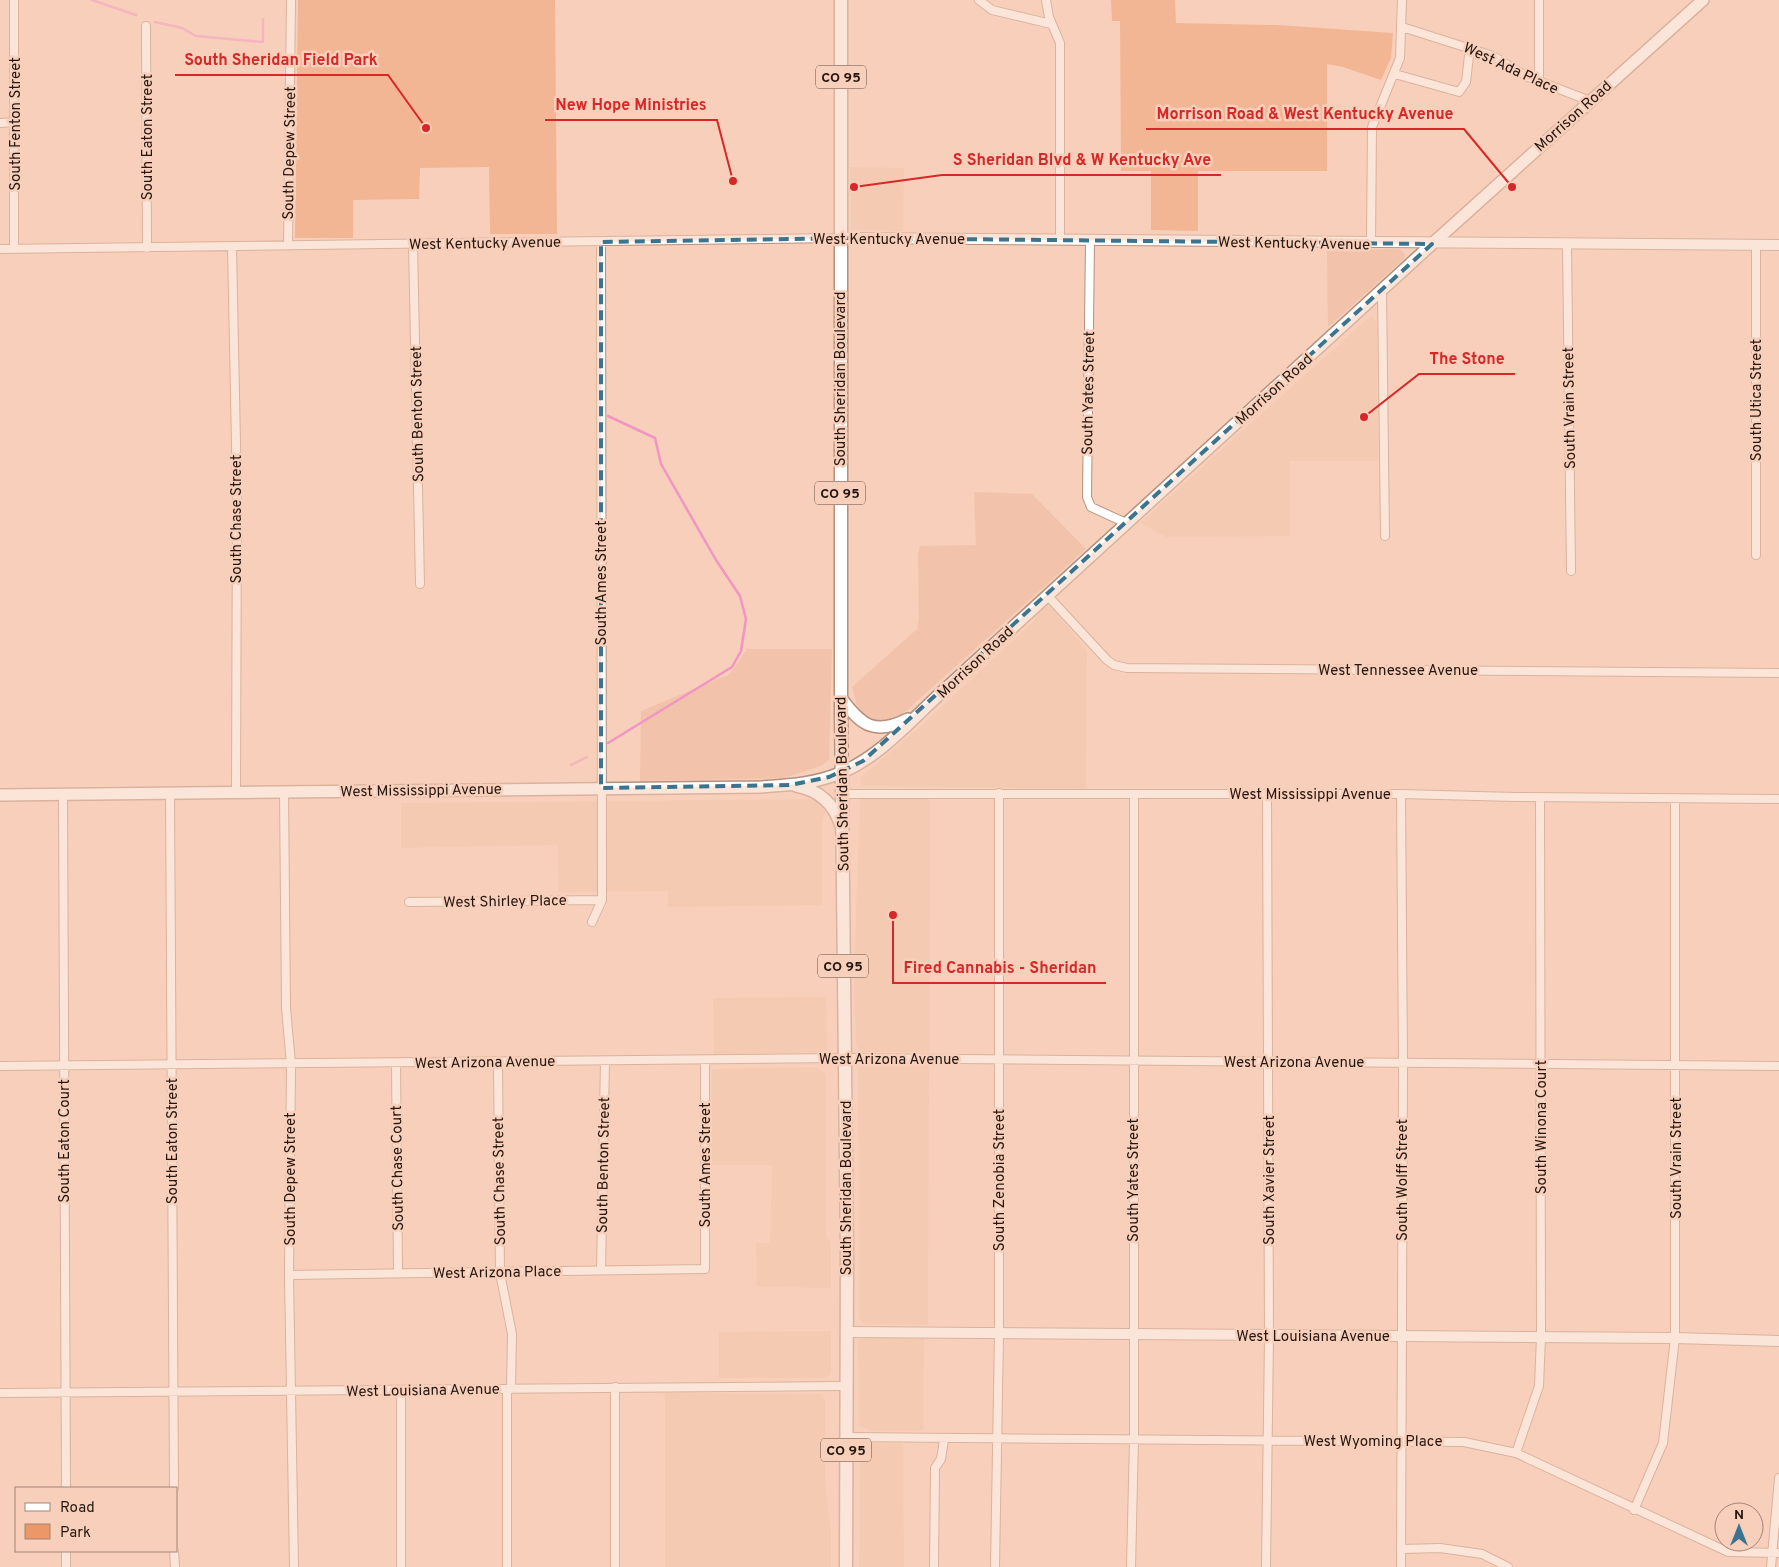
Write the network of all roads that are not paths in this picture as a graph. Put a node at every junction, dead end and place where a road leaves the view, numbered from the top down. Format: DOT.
graph roads {
  1 [pos="14,0"];
  2 [pos="291,0"];
  3 [pos="841,0"];
  4 [pos="979,0"];
  5 [pos="1046,0"];
  6 [pos="1402,0"];
  7 [pos="1539,0"];
  8 [pos="1703,0"];
  9 [pos="1051,24"];
  10 [pos="146,26"];
  11 [pos="1402,26"];
  12 [pos="1470,47"];
  13 [pos="1395,74"];
  14 [pos="1540,83"];
  15 [pos="1590,101"];
  16 [pos="15,122"];
  17 [pos="0,123"];
  18 [pos="840,238"];
  19 [pos="1060,240"];
  20 [pos="1090,240"];
  21 [pos="601,242"];
  22 [pos="413,244"];
  23 [pos="1371,244"];
  24 [pos="1432,244"];
  25 [pos="1567,244"];
  26 [pos="1756,245"];
  27 [pos="1779,245"];
  28 [pos="232,246"];
  29 [pos="288,246"];
  30 [pos="147,248"];
  31 [pos="0,249"];
  32 [pos="14,249"];
  33 [pos="1382,290"];
  34 [pos="1126,523"];
  35 [pos="1385,536"];
  36 [pos="1756,555"];
  37 [pos="1571,571"];
  38 [pos="420,584"];
  39 [pos="1047,595"];
  40 [pos="1779,673"];
  41 [pos="840,698"];
  42 [pos="920,712"];
  43 [pos="841,773"];
  44 [pos="790,785"];
  45 [pos="601,788"];
  46 [pos="236,792"];
  47 [pos="284,792"];
  48 [pos="170,793"];
  49 [pos="999,793"];
  50 [pos="1267,793"];
  51 [pos="63,794"];
  52 [pos="842,794"];
  53 [pos="1134,794"];
  54 [pos="1401,794"];
  55 [pos="0,795"];
  56 [pos="1540,797"];
  57 [pos="1675,799"];
  58 [pos="1779,799"];
  59 [pos="842,830"];
  60 [pos="602,900"];
  61 [pos="409,902"];
  62 [pos="592,922"];
  63 [pos="845,1058"];
  64 [pos="705,1060"];
  65 [pos="999,1060"];
  66 [pos="605,1061"];
  67 [pos="1133,1061"];
  68 [pos="396,1062"];
  69 [pos="498,1062"];
  70 [pos="1269,1062"];
  71 [pos="1403,1063"];
  72 [pos="290,1064"];
  73 [pos="1540,1064"];
  74 [pos="172,1065"];
  75 [pos="1676,1065"];
  76 [pos="0,1066"];
  77 [pos="64,1066"];
  78 [pos="1779,1066"];
  79 [pos="705,1269"];
  80 [pos="601,1270"];
  81 [pos="398,1273"];
  82 [pos="500,1273"];
  83 [pos="289,1275"];
  84 [pos="847,1332"];
  85 [pos="1133,1333"];
  86 [pos="999,1334"];
  87 [pos="1269,1337"];
  88 [pos="1402,1337"];
  89 [pos="1541,1337"];
  90 [pos="1675,1338"];
  91 [pos="1779,1341"];
  92 [pos="846,1386"];
  93 [pos="615,1388"];
  94 [pos="509,1389"];
  95 [pos="291,1391"];
  96 [pos="401,1391"];
  97 [pos="172,1392"];
  98 [pos="0,1393"];
  99 [pos="65,1394"];
  100 [pos="846,1437"];
  101 [pos="1134,1439"];
  102 [pos="944,1440"];
  103 [pos="996,1440"];
  104 [pos="1402,1440"];
  105 [pos="1267,1441"];
  106 [pos="1516,1453"];
  107 [pos="1779,1478"];
  108 [pos="66,1487"];
  109 [pos="174,1487"];
  110 [pos="1634,1510"];
  111 [pos="1402,1548"];
  112 [pos="66,1552"];
  113 [pos="174,1552"];
  114 [pos="1775,1553"];
  115 [pos="66,1567"];
  116 [pos="175,1567"];
  117 [pos="294,1567"];
  118 [pos="401,1567"];
  119 [pos="507,1567"];
  120 [pos="615,1567"];
  121 [pos="846,1567"];
  122 [pos="934,1567"];
  123 [pos="995,1567"];
  124 [pos="1131,1567"];
  125 [pos="1266,1567"];
  126 [pos="1401,1567"];
  127 [pos="1508,1567"];
  128 [pos="1771,1567"];
  1 -- 16 [label="street, South Fenton Street"];
  2 -- 29 [label="street, South Depew Street"];
  3 -- 18 [label="main road, South Sheridan Boulevard / CO 95"];
  4 -- 9 [label="street"];
  5 -- 9 [label="street"];
  6 -- 11 [label="street"];
  7 -- 14 [label="street"];
  8 -- 15 [label="main road, Morrison Road"];
  9 -- 19 [label="street"];
  10 -- 30 [label="street, South Eaton Street"];
  11 -- 12 [label="street, West Ada Place"];
  11 -- 13 [label="street"];
  12 -- 13 [label="street"];
  12 -- 14 [label="street, West Ada Place"];
  13 -- 23 [label="street"];
  14 -- 15 [label="street, West Ada Place"];
  15 -- 24 [label="main road, Morrison Road"];
  16 -- 17 [label="street"];
  16 -- 32 [label="street, South Fenton Street"];
  18 -- 19 [label="street, West Kentucky Avenue"];
  18 -- 21 [label="street, West Kentucky Avenue"];
  18 -- 41 [label="main road, South Sheridan Boulevard / CO 95"];
  19 -- 20 [label="street, West Kentucky Avenue"];
  20 -- 23 [label="street, West Kentucky Avenue"];
  20 -- 34 [label="street, South Yates Street"];
  21 -- 22 [label="street, West Kentucky Avenue"];
  21 -- 45 [label="street, South Ames Street"];
  22 -- 29 [label="street, West Kentucky Avenue"];
  22 -- 38 [label="street, South Benton Street"];
  23 -- 24 [label="street, West Kentucky Avenue"];
  24 -- 25 [label="street, West Kentucky Avenue"];
  24 -- 33 [label="main road, Morrison Road"];
  25 -- 26 [label="street, West Kentucky Avenue"];
  25 -- 37 [label="street, South Vrain Street"];
  26 -- 27 [label="street, West Kentucky Avenue"];
  26 -- 36 [label="street, South Utica Street"];
  28 -- 29 [label="street, West Kentucky Avenue"];
  28 -- 30 [label="street, West Kentucky Avenue"];
  28 -- 46 [label="street, South Chase Street"];
  30 -- 32 [label="street, West Kentucky Avenue"];
  31 -- 32 [label="street, West Kentucky Avenue"];
  33 -- 34 [label="main road, Morrison Road"];
  33 -- 35 [label="street"];
  34 -- 39 [label="main road, Morrison Road"];
  39 -- 40 [label="street, West Tennessee Avenue"];
  39 -- 42 [label="main road, Morrison Road"];
  41 -- 42 [label="main road"];
  41 -- 43 [label="main road, South Sheridan Boulevard / CO 95"];
  42 -- 43 [label="main road, Morrison Road"];
  43 -- 44 [label="main road, West Mississippi Avenue"];
  43 -- 52 [label="main road, South Sheridan Boulevard / CO 95"];
  44 -- 45 [label="main road, West Mississippi Avenue"];
  44 -- 59 [label="main road"];
  45 -- 47 [label="main road, West Mississippi Avenue"];
  45 -- 60 [label="street, South Ames Street"];
  46 -- 47 [label="main road, West Mississippi Avenue"];
  46 -- 48 [label="main road, West Mississippi Avenue"];
  47 -- 72 [label="street, South Depew Street"];
  48 -- 51 [label="main road, West Mississippi Avenue"];
  48 -- 74 [label="street, South Eaton Street"];
  49 -- 52 [label="street, West Mississippi Avenue"];
  49 -- 53 [label="street, West Mississippi Avenue"];
  49 -- 65 [label="street, South Zenobia Street"];
  50 -- 53 [label="street, West Mississippi Avenue"];
  50 -- 54 [label="street, West Mississippi Avenue"];
  50 -- 70 [label="street, South Xavier Street"];
  51 -- 55 [label="main road, West Mississippi Avenue"];
  51 -- 77 [label="street, South Eaton Court"];
  52 -- 59 [label="main road, South Sheridan Boulevard / CO 95"];
  53 -- 67 [label="street, South Yates Street"];
  54 -- 56 [label="street, West Mississippi Avenue"];
  54 -- 71 [label="street, South Wolff Street"];
  56 -- 57 [label="street, West Mississippi Avenue"];
  56 -- 73 [label="street, South Winona Court"];
  57 -- 58 [label="street, West Mississippi Avenue"];
  57 -- 75 [label="street, South Vrain Street"];
  59 -- 63 [label="main road, South Sheridan Boulevard / CO 95"];
  60 -- 61 [label="street, West Shirley Place"];
  60 -- 62 [label="street, South Ames Street"];
  63 -- 64 [label="street, West Arizona Avenue"];
  63 -- 65 [label="street, West Arizona Avenue"];
  63 -- 84 [label="main road, South Sheridan Boulevard / CO 95"];
  64 -- 66 [label="street, West Arizona Avenue"];
  64 -- 79 [label="street, South Ames Street"];
  65 -- 67 [label="street, West Arizona Avenue"];
  65 -- 86 [label="street, South Zenobia Street"];
  66 -- 69 [label="street, West Arizona Avenue"];
  66 -- 80 [label="street, South Benton Street"];
  67 -- 70 [label="street, West Arizona Avenue"];
  67 -- 85 [label="street, South Yates Street"];
  68 -- 69 [label="street, West Arizona Avenue"];
  68 -- 72 [label="street, West Arizona Avenue"];
  68 -- 81 [label="street, South Chase Court"];
  69 -- 82 [label="street, South Chase Street"];
  70 -- 71 [label="street, West Arizona Avenue"];
  70 -- 87 [label="street, South Xavier Street"];
  71 -- 73 [label="street, West Arizona Avenue"];
  71 -- 88 [label="street, South Wolff Street"];
  72 -- 74 [label="street, West Arizona Avenue"];
  72 -- 83 [label="street, South Depew Street"];
  73 -- 75 [label="street, West Arizona Avenue"];
  73 -- 89 [label="street, South Winona Court"];
  74 -- 77 [label="street, West Arizona Avenue"];
  74 -- 97 [label="street, South Eaton Street"];
  75 -- 78 [label="street, West Arizona Avenue"];
  75 -- 90 [label="street, South Vrain Street"];
  76 -- 77 [label="street, West Arizona Avenue"];
  77 -- 99 [label="street, South Eaton Court"];
  79 -- 80 [label="street, West Arizona Place"];
  80 -- 82 [label="street, West Arizona Place"];
  81 -- 82 [label="street, West Arizona Place"];
  81 -- 83 [label="street, West Arizona Place"];
  82 -- 94 [label="street, South Chase Street"];
  83 -- 95 [label="street, South Depew Street"];
  84 -- 86 [label="street, West Louisiana Avenue"];
  84 -- 92 [label="main road, South Sheridan Boulevard / CO 95"];
  85 -- 86 [label="street, West Louisiana Avenue"];
  85 -- 87 [label="street, West Louisiana Avenue"];
  85 -- 101 [label="street, South Yates Street"];
  86 -- 103 [label="street, South Zenobia Street"];
  87 -- 88 [label="street, West Louisiana Avenue"];
  87 -- 105 [label="street, South Xavier Street"];
  88 -- 89 [label="street, West Louisiana Avenue"];
  88 -- 104 [label="street, South Wolff Street"];
  89 -- 90 [label="street, West Louisiana Avenue"];
  89 -- 106 [label="street, South Winona Court"];
  90 -- 91 [label="street, West Louisiana Avenue"];
  90 -- 110 [label="street, South Vrain Street"];
  92 -- 93 [label="street, West Louisiana Avenue"];
  92 -- 100 [label="main road, South Sheridan Boulevard / CO 95"];
  93 -- 94 [label="street, West Louisiana Avenue"];
  93 -- 120 [label="street"];
  94 -- 96 [label="street, West Louisiana Avenue"];
  94 -- 119 [label="street, South Chase Street"];
  95 -- 96 [label="street, West Louisiana Avenue"];
  95 -- 97 [label="street, West Louisiana Avenue"];
  95 -- 117 [label="street, South Depew Street"];
  96 -- 118 [label="street"];
  97 -- 99 [label="street, West Louisiana Avenue"];
  97 -- 109 [label="street, South Eaton Street"];
  98 -- 99 [label="street, West Louisiana Avenue"];
  99 -- 108 [label="street, South Eaton Court"];
  100 -- 102 [label="street, West Wyoming Place"];
  100 -- 121 [label="main road, South Sheridan Boulevard / CO 95"];
  101 -- 103 [label="street, West Wyoming Place"];
  101 -- 105 [label="street, West Wyoming Place"];
  101 -- 124 [label="street, South Yates Street"];
  102 -- 103 [label="street, West Wyoming Place"];
  102 -- 122 [label="street"];
  103 -- 123 [label="street, South Zenobia Street"];
  104 -- 105 [label="street, West Wyoming Place"];
  104 -- 106 [label="street, West Wyoming Place"];
  104 -- 111 [label="street, South Wolff Street"];
  105 -- 125 [label="street, South Xavier Street"];
  106 -- 110 [label="street, West Wyoming Place"];
  107 -- 114 [label="street"];
  110 -- 114 [label="street, West Wyoming Place"];
  111 -- 126 [label="street, South Wolff Street"];
  111 -- 127 [label="street"];
  112 -- 115 [label="street"];
  113 -- 116 [label="street"];
  114 -- 128 [label="street"];
}
